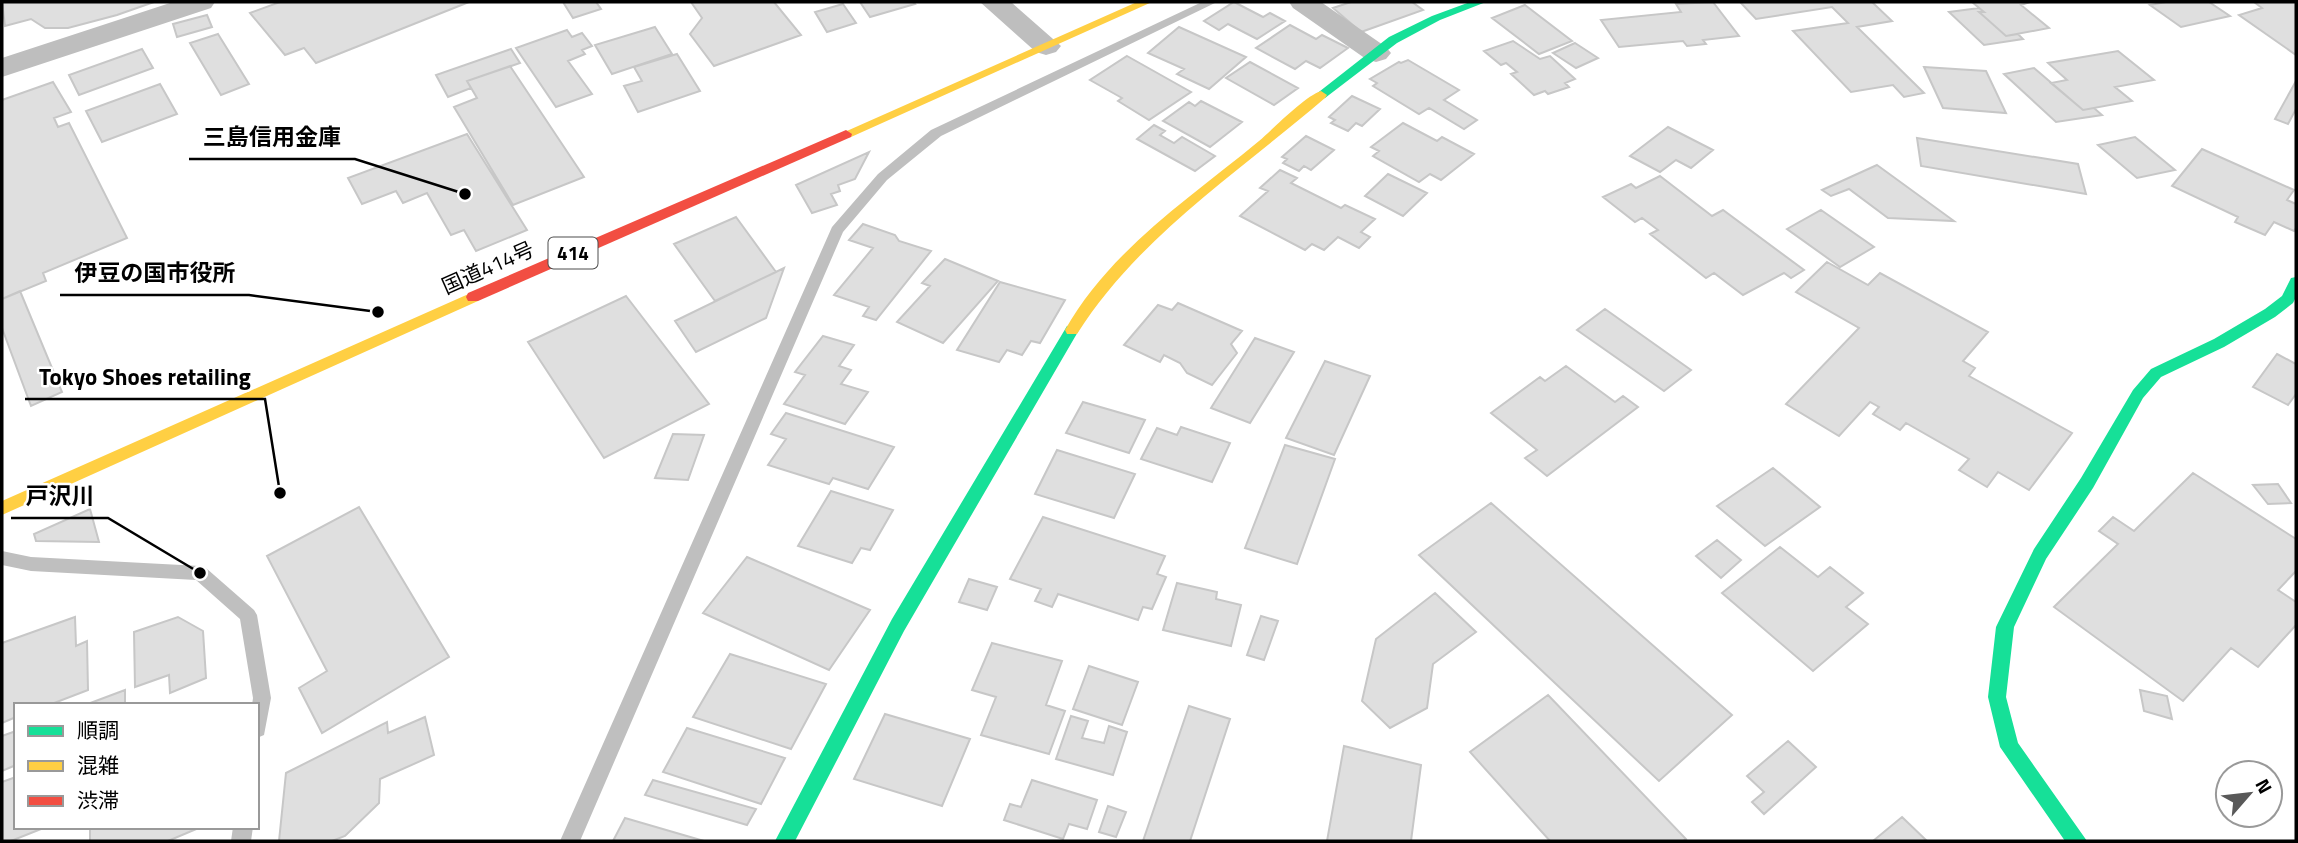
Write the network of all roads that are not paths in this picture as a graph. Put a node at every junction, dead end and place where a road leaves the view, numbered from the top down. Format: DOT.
graph roads {
  1 [pos="201,2"];
  2 [pos="994,2"];
  3 [pos="1146,2"];
  4 [pos="1303,2"];
  5 [pos="1479,2"];
  6 [pos="1046,46"];
  7 [pos="1376,53"];
  8 [pos="2,68"];
  9 [pos="2296,282"];
  10 [pos="2,508"];
  11 [pos="785,841"];
  12 [pos="2077,841"];
  1 -- 8 [label="street"];
  2 -- 6 [label="street"];
  3 -- 6 [label="main road, 国道414号 / 414"];
  4 -- 7 [label="street"];
  5 -- 7 [label="main road"];
  6 -- 10 [label="main road, 国道414号 / 414"];
  7 -- 11 [label="main road"];
  9 -- 12 [label="main road"];
}
